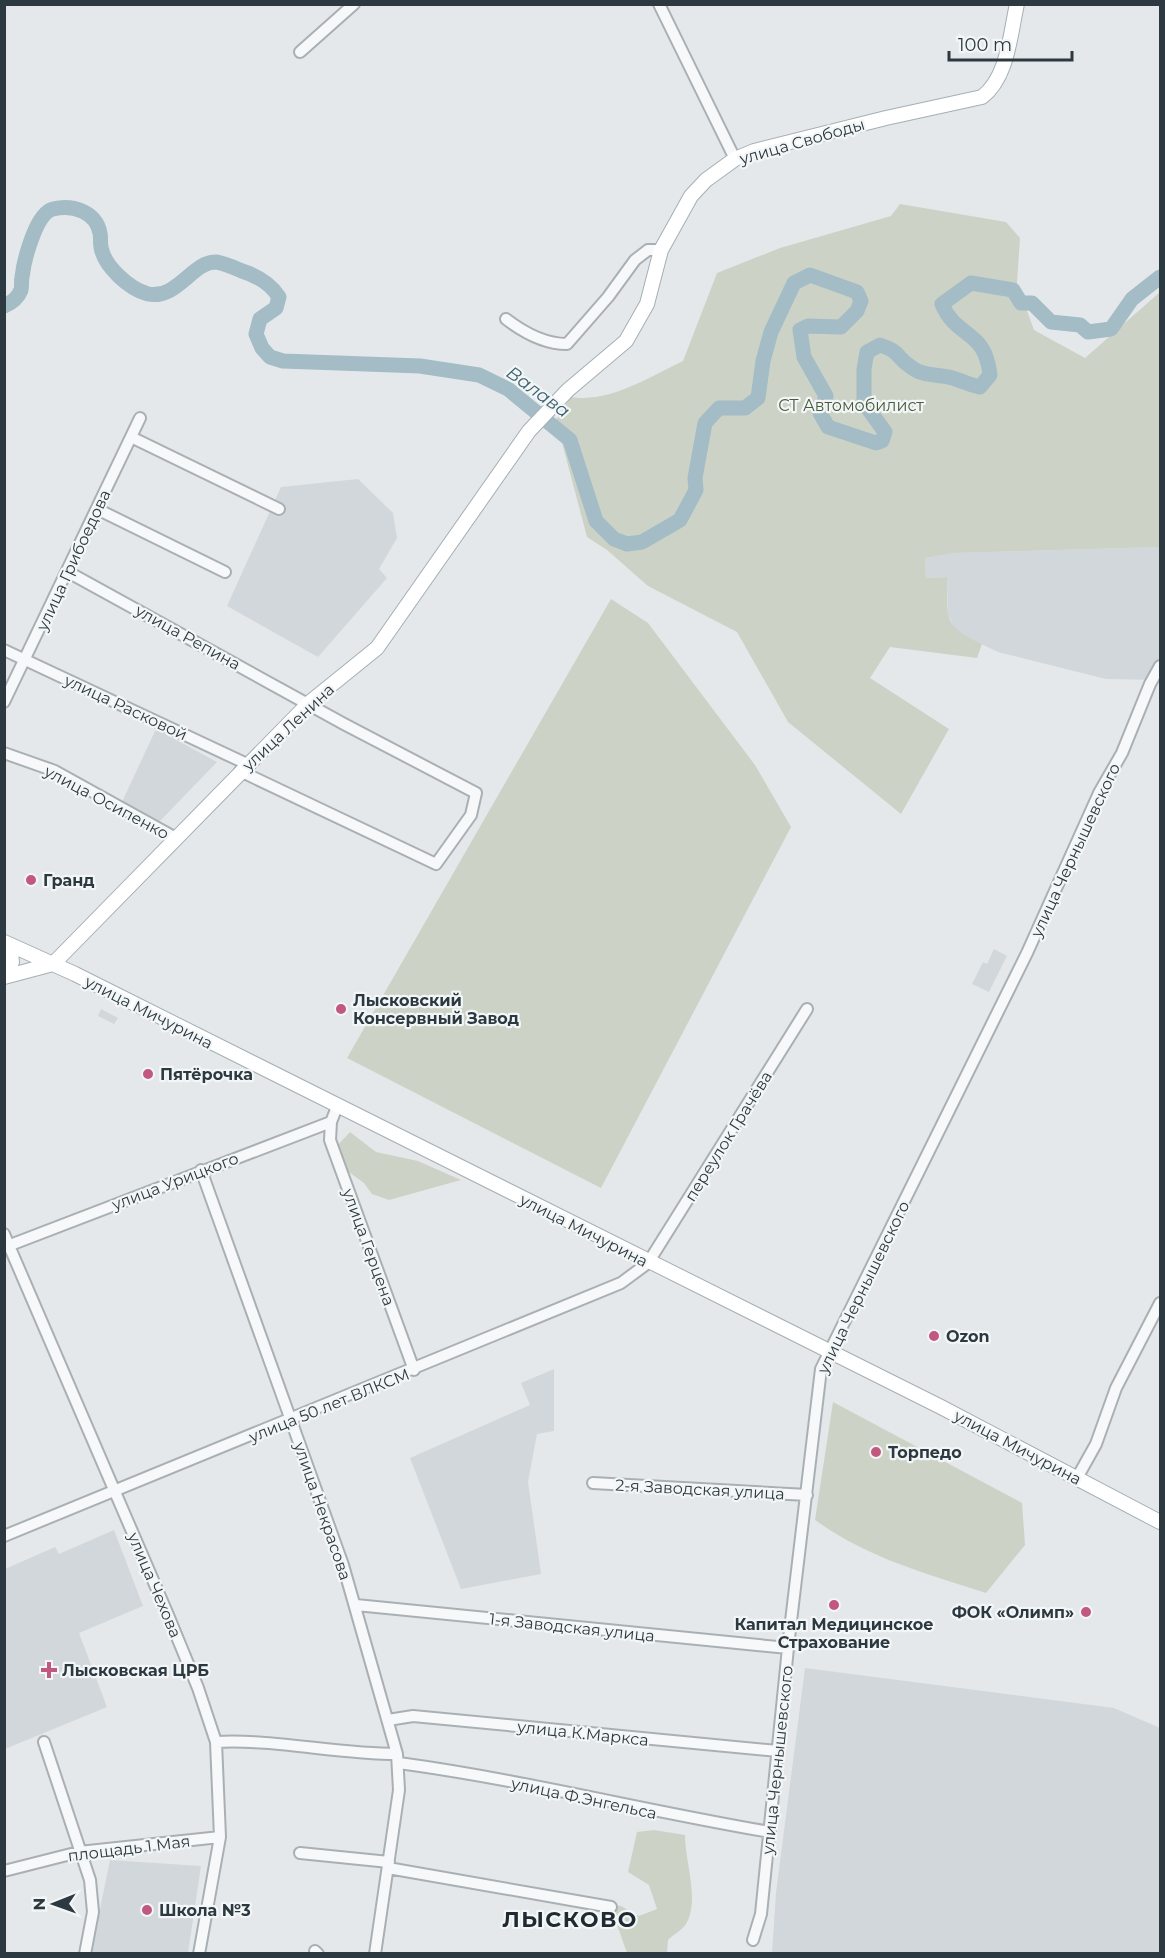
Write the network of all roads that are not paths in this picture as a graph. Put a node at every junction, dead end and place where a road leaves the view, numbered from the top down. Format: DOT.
graph roads {
  1 [pos="354,4"];
  2 [pos="659,4"];
  3 [pos="1017,4"];
  4 [pos="300,52"];
  5 [pos="735,159"];
  6 [pos="661,250"];
  7 [pos="506,318"];
  8 [pos="568,390"];
  9 [pos="140,418"];
  10 [pos="131,437"];
  11 [pos="97,509"];
  12 [pos="279,509"];
  13 [pos="68,572"];
  14 [pos="225,572"];
  15 [pos="4,650"];
  16 [pos="26,660"];
  17 [pos="1161,666"];
  18 [pos="4,702"];
  19 [pos="309,703"];
  20 [pos="4,753"];
  21 [pos="244,767"];
  22 [pos="176,838"];
  23 [pos="436,864"];
  24 [pos="7,944"];
  25 [pos="53,964"];
  26 [pos="4,977"];
  27 [pos="807,1009"];
  28 [pos="337,1107"];
  29 [pos="331,1122"];
  30 [pos="201,1170"];
  31 [pos="4,1234"];
  32 [pos="7,1247"];
  33 [pos="648,1263"];
  34 [pos="1161,1303"];
  35 [pos="830,1353"];
  36 [pos="414,1370"];
  37 [pos="291,1420"];
  38 [pos="1077,1478"];
  39 [pos="593,1483"];
  40 [pos="115,1492"];
  41 [pos="807,1496"];
  42 [pos="1161,1522"];
  43 [pos="4,1536"];
  44 [pos="356,1605"];
  45 [pos="788,1648"];
  46 [pos="388,1720"];
  47 [pos="216,1742"];
  48 [pos="44,1743"];
  49 [pos="778,1751"];
  50 [pos="398,1758"];
  51 [pos="770,1832"];
  52 [pos="220,1837"];
  53 [pos="79,1852"];
  54 [pos="300,1853"];
  55 [pos="389,1865"];
  56 [pos="4,1871"];
  57 [pos="611,1907"];
  58 [pos="753,1940"];
  59 [pos="85,1953"];
  60 [pos="200,1953"];
  61 [pos="375,1953"];
  1 -- 4 [label="street"];
  2 -- 5 [label="street"];
  3 -- 5 [label="main road, улица Свободы"];
  5 -- 6 [label="main road, улица Свободы"];
  6 -- 7 [label="street"];
  6 -- 8 [label="main road, улица Свободы"];
  8 -- 19 [label="main road, улица Ленина"];
  9 -- 10 [label="street, улица Грибоедова"];
  10 -- 11 [label="street, улица Грибоедова"];
  10 -- 12 [label="street"];
  11 -- 13 [label="street, улица Грибоедова"];
  11 -- 14 [label="street"];
  13 -- 16 [label="street, улица Грибоедова"];
  13 -- 19 [label="street, улица Репина"];
  15 -- 16 [label="street, улица Расковой"];
  16 -- 18 [label="street, улица Грибоедова"];
  16 -- 21 [label="street, улица Расковой"];
  17 -- 35 [label="street, улица Чернышевского"];
  19 -- 21 [label="main road, улица Ленина"];
  19 -- 23 [label="street, улица Репина"];
  20 -- 22 [label="street, улица Осипенко"];
  21 -- 22 [label="main road, улица Ленина"];
  21 -- 23 [label="street, улица Расковой"];
  22 -- 25 [label="main road, улица Ленина"];
  24 -- 25 [label="main road, улица Мичурина"];
  24 -- 26 [label="main road"];
  25 -- 26 [label="main road"];
  25 -- 28 [label="main road, улица Мичурина"];
  27 -- 33 [label="street, переулок Грачёва"];
  28 -- 29 [label="street"];
  28 -- 33 [label="main road, улица Мичурина"];
  29 -- 30 [label="street, улица Урицкого"];
  29 -- 36 [label="street, улица Герцена"];
  30 -- 32 [label="street, улица Урицкого"];
  30 -- 37 [label="street, улица Некрасова"];
  31 -- 32 [label="street, улица Чехова"];
  32 -- 40 [label="street, улица Чехова"];
  33 -- 35 [label="main road, улица Мичурина"];
  33 -- 36 [label="street, улица 50 лет ВЛКСМ"];
  34 -- 38 [label="street"];
  35 -- 38 [label="main road, улица Мичурина"];
  35 -- 41 [label="street, улица Чернышевского"];
  36 -- 37 [label="street, улица 50 лет ВЛКСМ"];
  37 -- 40 [label="street, улица 50 лет ВЛКСМ"];
  37 -- 44 [label="street, улица Некрасова"];
  38 -- 42 [label="main road, улица Мичурина"];
  39 -- 41 [label="street, 2-я Заводская улица"];
  40 -- 43 [label="street, улица 50 лет ВЛКСМ"];
  40 -- 47 [label="street, улица Чехова"];
  41 -- 45 [label="street, улица Чернышевского"];
  44 -- 45 [label="street, 1-я Заводская улица"];
  44 -- 46 [label="street, улица Некрасова"];
  45 -- 49 [label="street, улица Чернышевского"];
  46 -- 49 [label="street, улица К.Маркса"];
  46 -- 50 [label="street, улица Некрасова"];
  47 -- 50 [label="street, улица Ф.Энгельса"];
  47 -- 52 [label="street, улица Чехова"];
  48 -- 53 [label="street"];
  49 -- 51 [label="street, улица Чернышевского"];
  50 -- 51 [label="street, улица Ф.Энгельса"];
  50 -- 55 [label="street, улица Некрасова"];
  51 -- 58 [label="street, улица Чернышевского"];
  52 -- 53 [label="street, площадь 1 Мая"];
  52 -- 60 [label="street, улица Чехова"];
  53 -- 56 [label="street, площадь 1 Мая"];
  53 -- 59 [label="street"];
  54 -- 55 [label="street"];
  55 -- 57 [label="street"];
  55 -- 61 [label="street, улица Некрасова"];
}
